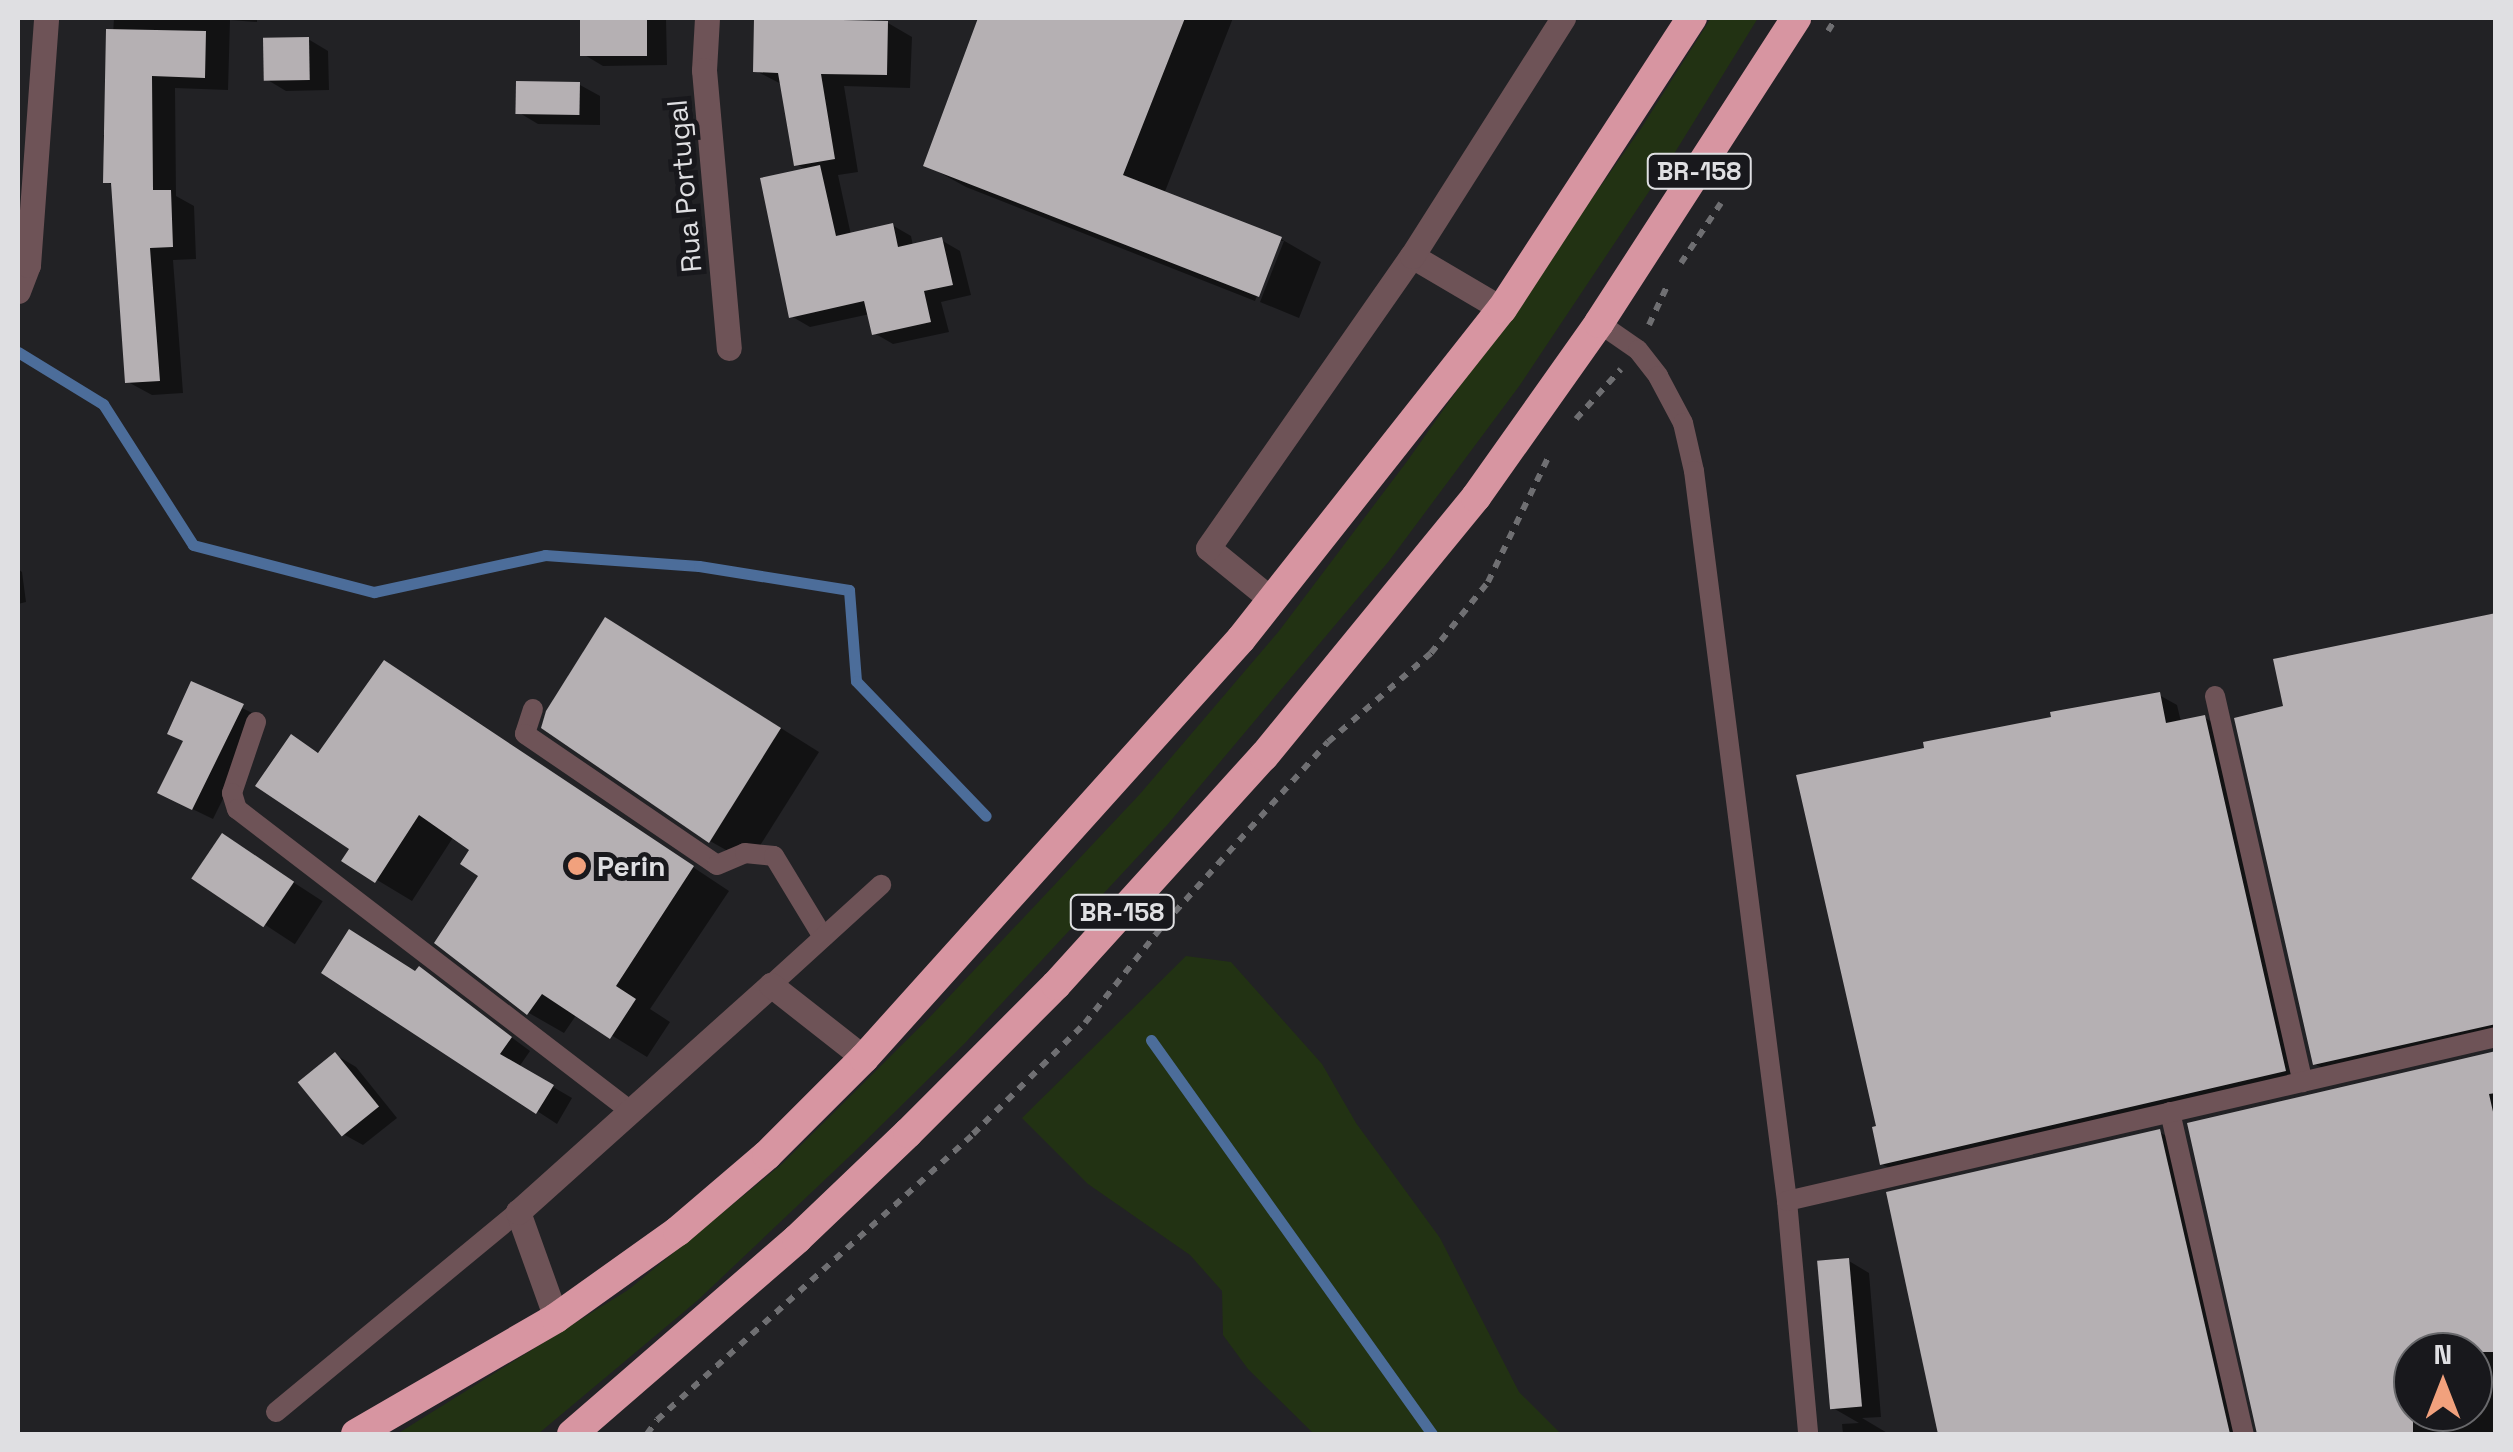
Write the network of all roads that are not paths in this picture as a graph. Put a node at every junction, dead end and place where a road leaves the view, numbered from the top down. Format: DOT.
graph roads {
  1 [pos="46,18"];
  2 [pos="708,18"];
  3 [pos="1563,18"];
  4 [pos="1692,18"];
  5 [pos="1796,18"];
  6 [pos="1412,256"];
  7 [pos="18,291"];
  8 [pos="1502,309"];
  9 [pos="1599,323"];
  10 [pos="730,348"];
  11 [pos="1272,600"];
  12 [pos="2215,696"];
  13 [pos="533,709"];
  14 [pos="256,722"];
  15 [pos="881,885"];
  16 [pos="823,937"];
  17 [pos="770,985"];
  18 [pos="2496,1037"];
  19 [pos="864,1058"];
  20 [pos="2302,1082"];
  21 [pos="630,1111"];
  22 [pos="2170,1112"];
  23 [pos="1787,1201"];
  24 [pos="518,1212"];
  25 [pos="556,1318"];
  26 [pos="276,1412"];
  27 [pos="356,1434"];
  28 [pos="572,1434"];
  29 [pos="1808,1434"];
  30 [pos="2244,1434"];
  1 -- 7 [label="street"];
  2 -- 10 [label="street, Rua Portugal"];
  3 -- 6 [label="street"];
  4 -- 8 [label="highway, BR-158"];
  5 -- 9 [label="highway, BR-158"];
  6 -- 8 [label="street"];
  6 -- 11 [label="street"];
  8 -- 11 [label="highway, BR-158"];
  9 -- 23 [label="lane"];
  9 -- 28 [label="highway, BR-158"];
  11 -- 19 [label="highway, BR-158"];
  12 -- 20 [label="lane"];
  13 -- 16 [label="lane"];
  14 -- 21 [label="lane"];
  15 -- 16 [label="lane"];
  16 -- 17 [label="lane"];
  17 -- 19 [label="street"];
  17 -- 21 [label="street"];
  18 -- 20 [label="lane"];
  19 -- 25 [label="highway, BR-158"];
  20 -- 22 [label="lane"];
  21 -- 24 [label="street"];
  22 -- 23 [label="lane"];
  22 -- 30 [label="lane"];
  23 -- 29 [label="lane"];
  24 -- 25 [label="street"];
  24 -- 26 [label="lane"];
  25 -- 27 [label="highway, BR-158"];
}
